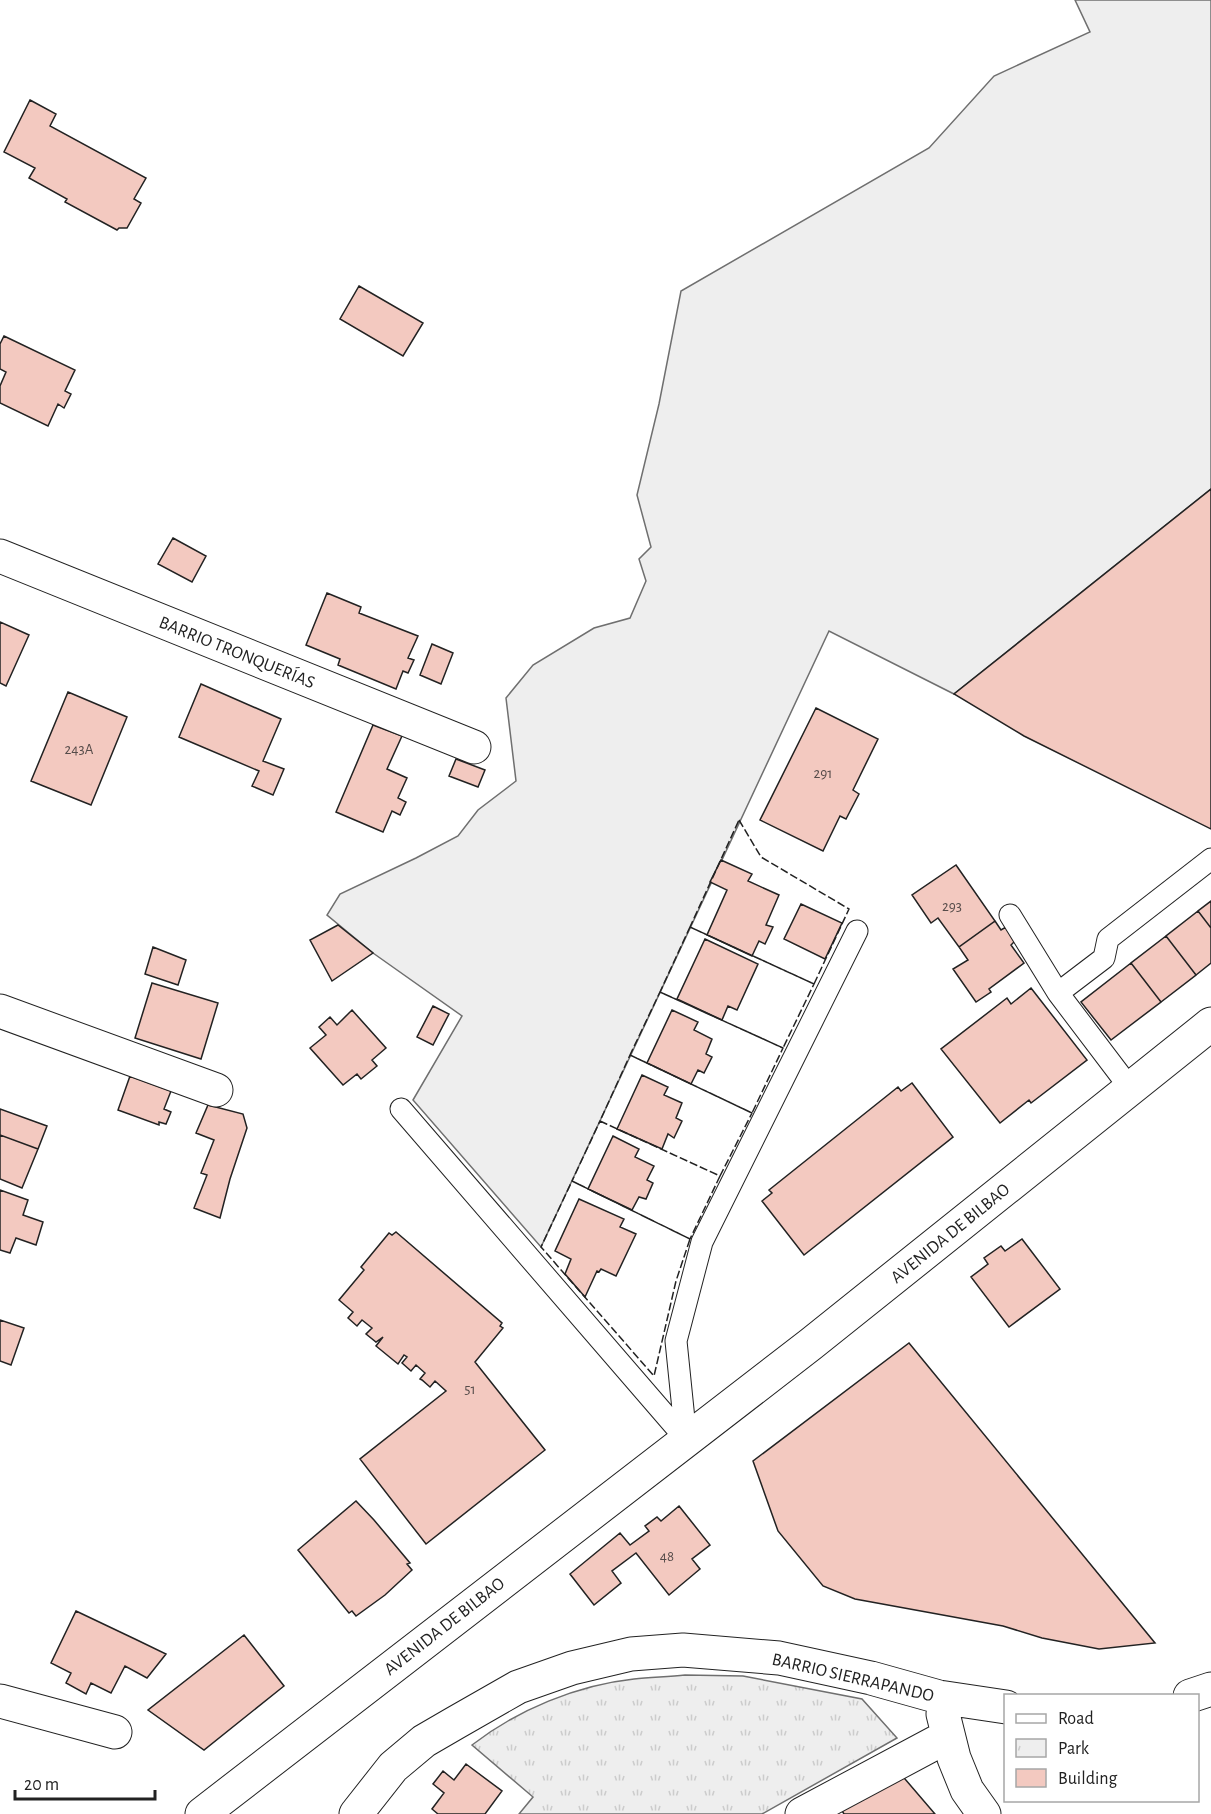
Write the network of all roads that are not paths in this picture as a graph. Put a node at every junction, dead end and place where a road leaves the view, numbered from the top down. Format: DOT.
graph roads {
  1 [pos="0,556"];
  2 [pos="474,747"];
  3 [pos="1211,859"];
  4 [pos="1010,915"];
  5 [pos="857,931"];
  6 [pos="1058,993"];
  7 [pos="0,1011"];
  8 [pos="1211,1024"];
  9 [pos="1130,1088"];
  10 [pos="216,1090"];
  11 [pos="401,1109"];
  12 [pos="687,1439"];
  13 [pos="1211,1689"];
  14 [pos="1194,1694"];
  15 [pos="939,1697"];
  16 [pos="0,1701"];
  17 [pos="1004,1707"];
  18 [pos="115,1732"];
  19 [pos="948,1736"];
  20 [pos="202,1814"];
  21 [pos="356,1814"];
  22 [pos="802,1814"];
  23 [pos="984,1814"];
  1 -- 2 [label="main road, BARRIO TRONQUERÍAS"];
  3 -- 6 [label="lane"];
  4 -- 6 [label="lane"];
  5 -- 12 [label="lane"];
  6 -- 9 [label="lane"];
  7 -- 10 [label="main road"];
  8 -- 9 [label="main road, AVENIDA DE BILBAO"];
  9 -- 12 [label="main road, AVENIDA DE BILBAO"];
  11 -- 12 [label="lane"];
  12 -- 20 [label="main road, AVENIDA DE BILBAO"];
  13 -- 14 [label="main road"];
  15 -- 17 [label="main road, BARRIO SIERRAPANDO"];
  15 -- 19 [label="main road"];
  15 -- 21 [label="main road, BARRIO SIERRAPANDO"];
  16 -- 18 [label="main road"];
  19 -- 22 [label="main road"];
  19 -- 23 [label="main road"];
}
